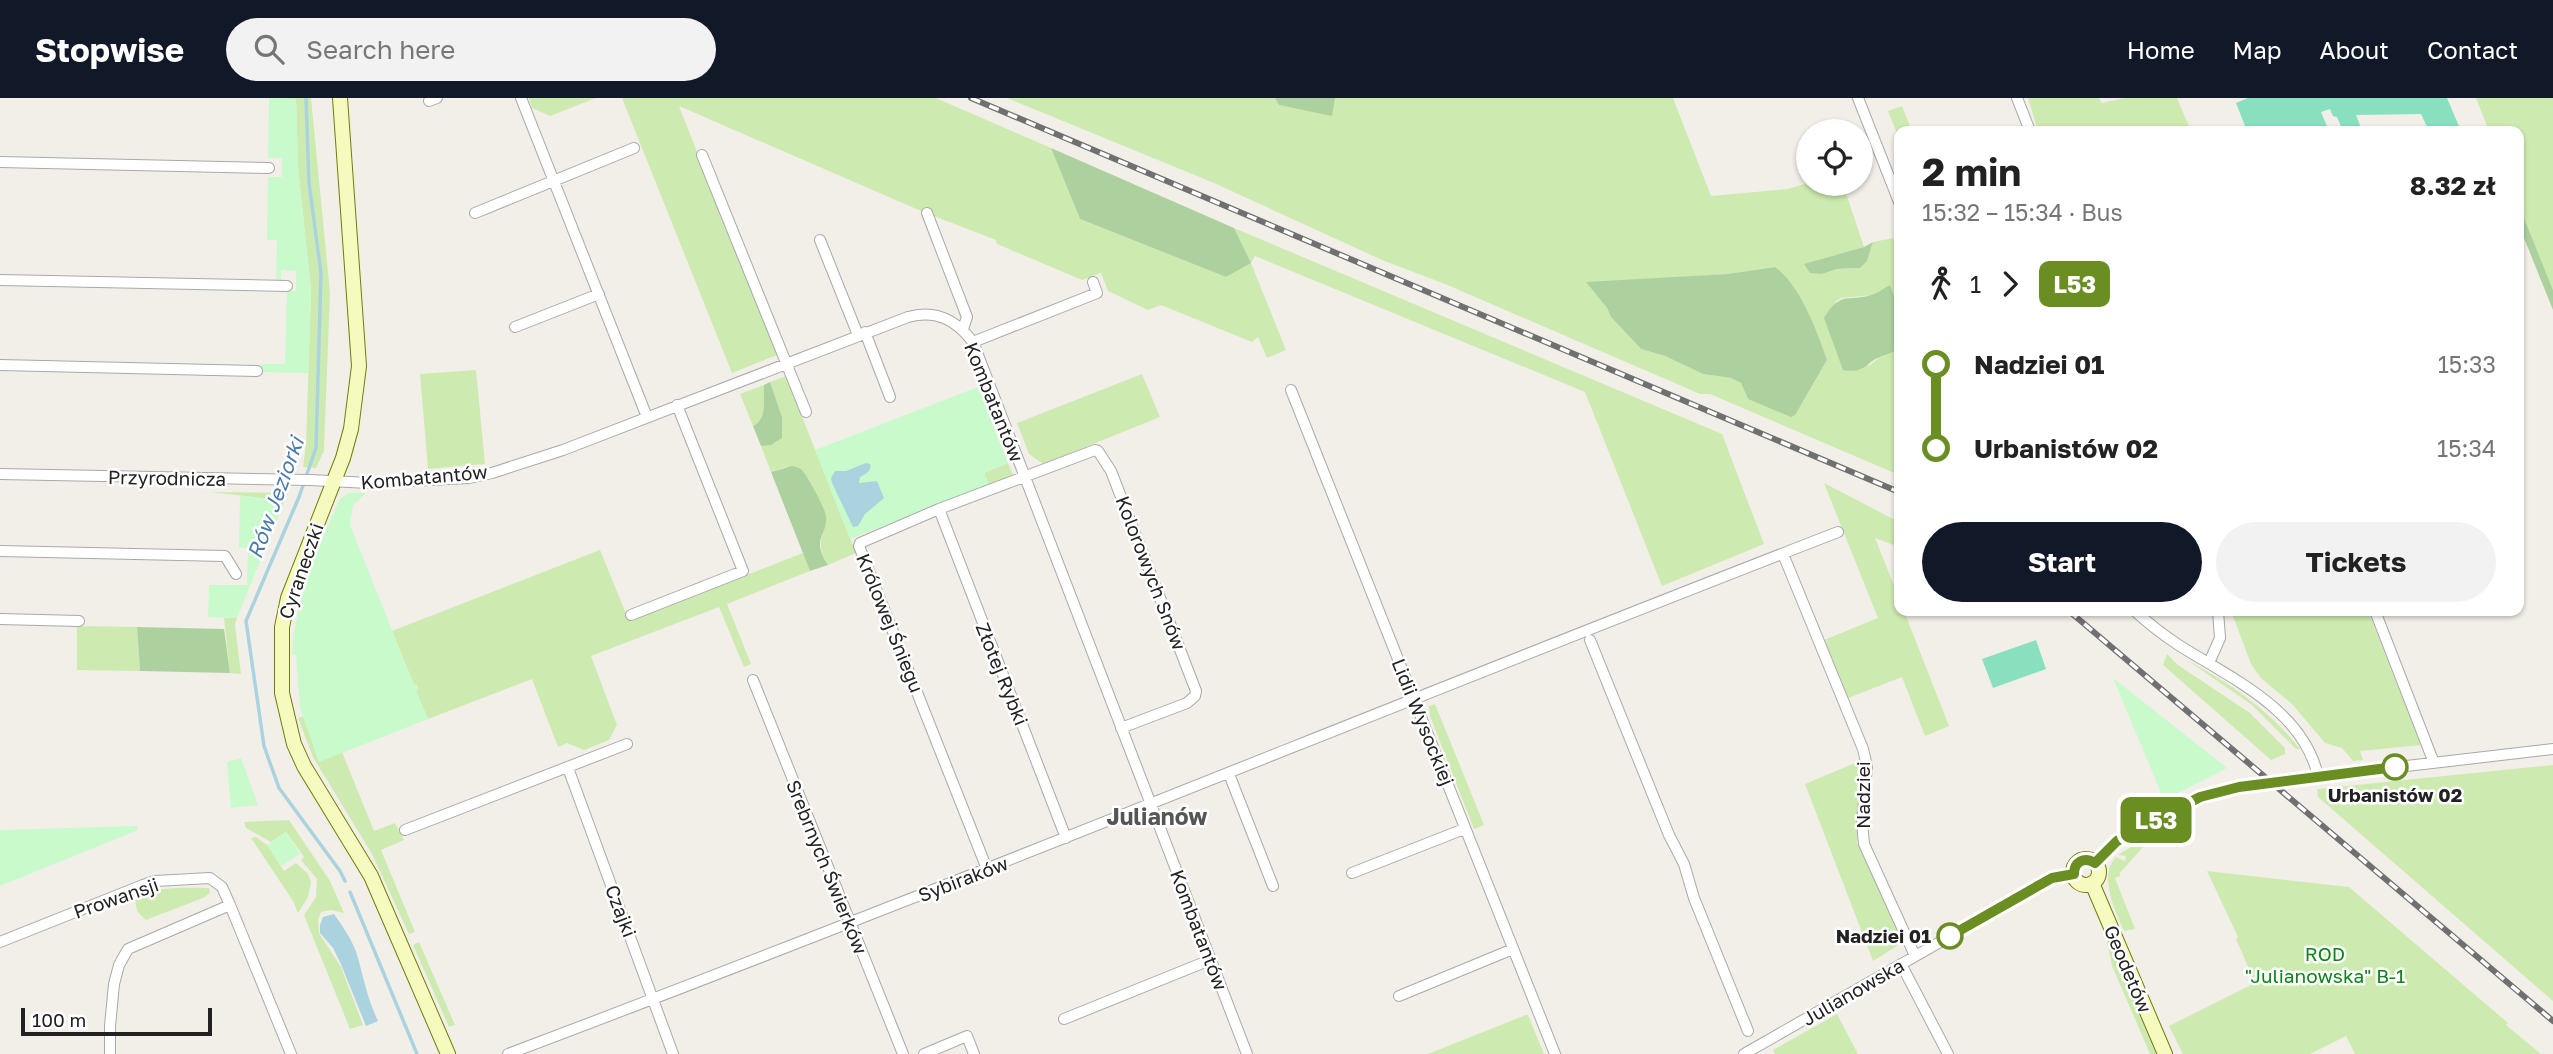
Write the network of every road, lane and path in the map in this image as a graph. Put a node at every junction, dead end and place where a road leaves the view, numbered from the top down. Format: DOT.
graph roads {
  1 [pos="340,98"];
  2 [pos="521,98"];
  3 [pos="1858,98"];
  4 [pos="2017,98"];
  5 [pos="2028,126"];
  6 [pos="634,148"];
  7 [pos="702,155"];
  8 [pos="0,162"];
  9 [pos="269,168"];
  10 [pos="554,181"];
  11 [pos="1894,189"];
  12 [pos="475,212"];
  13 [pos="927,213"];
  14 [pos="820,240"];
  15 [pos="0,280"];
  16 [pos="1093,282"];
  17 [pos="287,286"];
  18 [pos="599,294"];
  19 [pos="515,327"];
  20 [pos="963,330"];
  21 [pos="861,334"];
  22 [pos="973,342"];
  23 [pos="786,364"];
  24 [pos="0,365"];
  25 [pos="257,371"];
  26 [pos="1291,390"];
  27 [pos="890,397"];
  28 [pos="677,405"];
  29 [pos="806,412"];
  30 [pos="647,417"];
  31 [pos="0,474"];
  32 [pos="1024,476"];
  33 [pos="334,482"];
  34 [pos="939,509"];
  35 [pos="1838,532"];
  36 [pos="0,551"];
  37 [pos="1783,554"];
  38 [pos="236,574"];
  39 [pos="631,615"];
  40 [pos="2141,616"];
  41 [pos="2218,616"];
  42 [pos="2377,616"];
  43 [pos="0,619"];
  44 [pos="79,621"];
  45 [pos="1590,640"];
  46 [pos="2209,663"];
  47 [pos="752,680"];
  48 [pos="1415,698"];
  49 [pos="1121,728"];
  50 [pos="627,744"];
  51 [pos="2553,748"];
  52 [pos="2434,763"];
  53 [pos="568,768"];
  54 [pos="1229,774"];
  55 [pos="2318,776"];
  56 [pos="1151,804"];
  57 [pos="1464,829"];
  58 [pos="405,830"];
  59 [pos="1066,838"];
  60 [pos="2095,863"];
  61 [pos="987,869"];
  62 [pos="1352,873"];
  63 [pos="2074,874"];
  64 [pos="2092,883"];
  65 [pos="1273,886"];
  66 [pos="230,905"];
  67 [pos="850,923"];
  68 [pos="0,942"];
  69 [pos="1513,949"];
  70 [pos="1915,956"];
  71 [pos="1210,960"];
  72 [pos="1901,964"];
  73 [pos="1399,996"];
  74 [pos="654,998"];
  75 [pos="1064,1019"];
  76 [pos="1748,1031"];
  77 [pos="928,1053"];
  78 [pos="110,1054"];
  79 [pos="291,1054"];
  80 [pos="447,1054"];
  81 [pos="508,1054"];
  82 [pos="673,1054"];
  83 [pos="903,1054"];
  84 [pos="974,1054"];
  85 [pos="1247,1054"];
  86 [pos="1555,1054"];
  87 [pos="1744,1054"];
  88 [pos="1948,1054"];
  89 [pos="2165,1054"];
  1 -- 33 [label="street, Cyraneczki"];
  2 -- 10 [label="street"];
  3 -- 11 [label="street"];
  4 -- 5 [label="street"];
  6 -- 10 [label="street"];
  7 -- 23 [label="street"];
  8 -- 9 [label="street"];
  10 -- 12 [label="street"];
  10 -- 18 [label="street"];
  13 -- 20 [label="street"];
  14 -- 21 [label="street"];
  15 -- 17 [label="street"];
  16 -- 22 [label="street"];
  18 -- 19 [label="street"];
  18 -- 30 [label="street"];
  20 -- 21 [label="street, Kombatantów"];
  20 -- 22 [label="street, Kombatantów"];
  21 -- 23 [label="street, Kombatantów"];
  21 -- 27 [label="street"];
  22 -- 32 [label="street, Kombatantów"];
  23 -- 28 [label="street, Kombatantów"];
  23 -- 29 [label="street"];
  24 -- 25 [label="street"];
  26 -- 48 [label="street, Lidii Wysockiej"];
  28 -- 30 [label="street, Kombatantów"];
  28 -- 39 [label="street"];
  30 -- 33 [label="street, Kombatantów"];
  31 -- 33 [label="street, Przyrodnicza"];
  32 -- 34 [label="street, Królowej Śniegu"];
  32 -- 49 [label="street, Kombatantów"];
  32 -- 49 [label="street, Kolorowych Snów"];
  33 -- 80 [label="street, Cyraneczki"];
  34 -- 59 [label="street, Złotej Rybki"];
  34 -- 61 [label="street, Królowej Śniegu"];
  35 -- 37 [label="street"];
  36 -- 38 [label="street"];
  37 -- 48 [label="street"];
  37 -- 70 [label="street, Nadziei"];
  40 -- 46 [label="street"];
  41 -- 46 [label="street"];
  42 -- 52 [label="street"];
  43 -- 44 [label="street"];
  45 -- 76 [label="street"];
  46 -- 55 [label="street"];
  47 -- 67 [label="street, Srebrnych Świerków"];
  48 -- 54 [label="street, Sybiraków"];
  48 -- 57 [label="street, Lidii Wysockiej"];
  49 -- 56 [label="street, Kombatantów"];
  50 -- 53 [label="street"];
  51 -- 52 [label="street"];
  52 -- 55 [label="street"];
  53 -- 58 [label="street"];
  53 -- 74 [label="street, Czajki"];
  54 -- 56 [label="street, Sybiraków"];
  54 -- 65 [label="street"];
  55 -- 60 [label="street"];
  56 -- 59 [label="street, Sybiraków"];
  56 -- 71 [label="street, Kombatantów"];
  57 -- 62 [label="street"];
  57 -- 69 [label="street, Lidii Wysockiej"];
  59 -- 61 [label="street, Sybiraków"];
  60 -- 63 [label="street"];
  60 -- 64 [label="street"];
  61 -- 67 [label="street, Sybiraków"];
  63 -- 64 [label="street"];
  63 -- 70 [label="street, Julianowska"];
  64 -- 89 [label="street, Geodetów"];
  66 -- 68 [label="street, Prowansji"];
  66 -- 78 [label="street"];
  66 -- 79 [label="street, Prowansji"];
  67 -- 74 [label="street, Sybiraków"];
  67 -- 83 [label="street, Srebrnych Świerków"];
  69 -- 73 [label="street"];
  69 -- 86 [label="street, Lidii Wysockiej"];
  70 -- 72 [label="street, Julianowska"];
  71 -- 75 [label="street"];
  71 -- 85 [label="street, Kombatantów"];
  72 -- 87 [label="street, Julianowska"];
  72 -- 88 [label="street"];
  74 -- 81 [label="street, Sybiraków"];
  74 -- 82 [label="street, Czajki"];
  77 -- 84 [label="street"];
}
